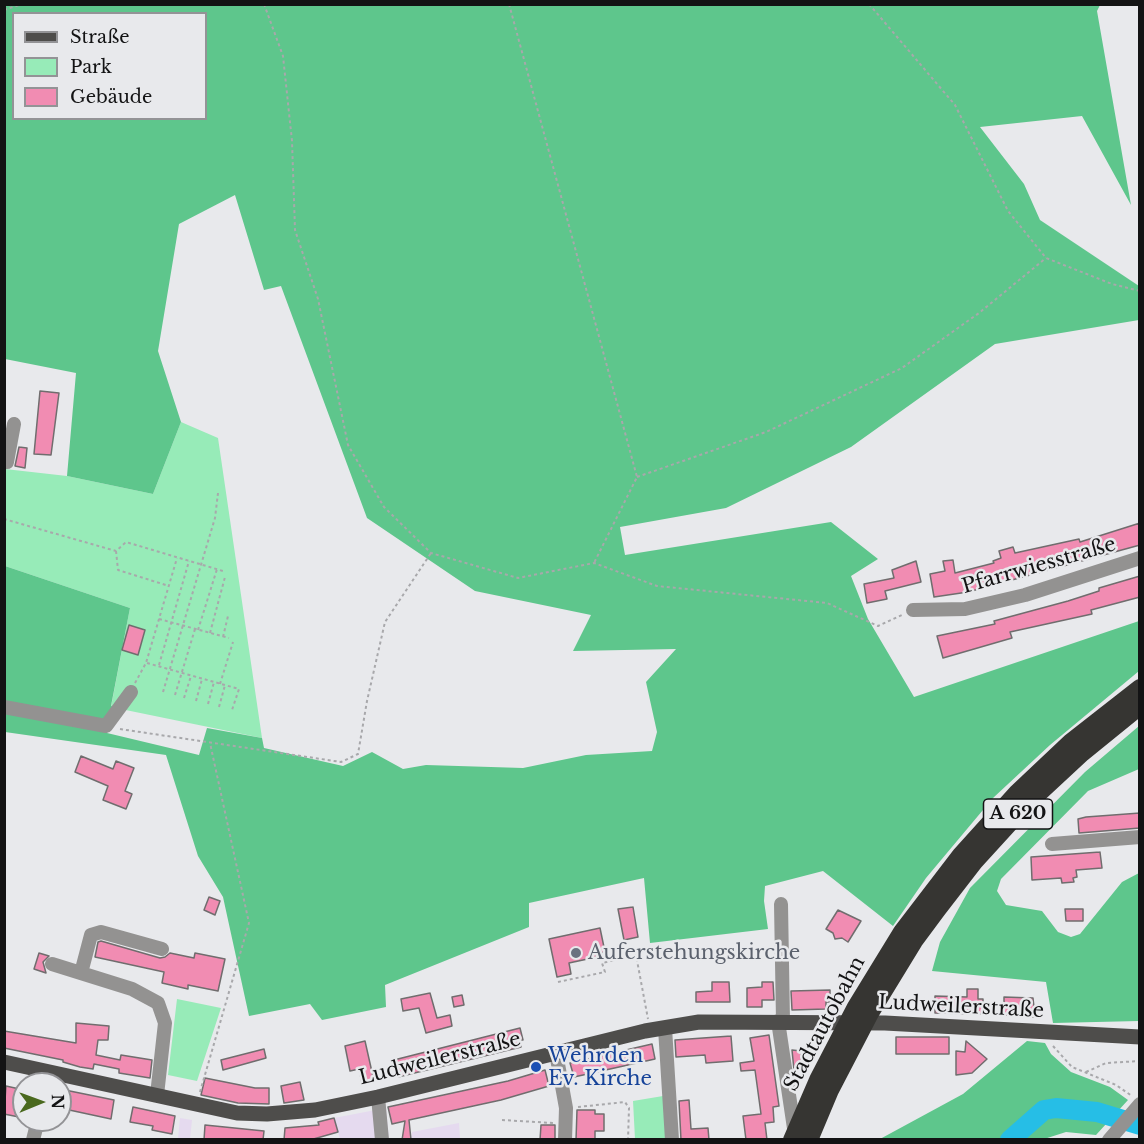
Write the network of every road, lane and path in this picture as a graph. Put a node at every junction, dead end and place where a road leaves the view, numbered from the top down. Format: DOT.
graph roads {
  1 [pos="22,4"];
  2 [pos="264,4"];
  3 [pos="509,4"];
  4 [pos="869,4"];
  5 [pos="4,10"];
  6 [pos="1046,258"];
  7 [pos="1140,291"];
  8 [pos="14,424"];
  9 [pos="4,462"];
  10 [pos="637,477"];
  11 [pos="218,493"];
  12 [pos="4,519"];
  13 [pos="116,551"];
  14 [pos="431,553"];
  15 [pos="177,558"];
  16 [pos="1140,558"];
  17 [pos="189,561"];
  18 [pos="594,563"];
  19 [pos="201,565"];
  20 [pos="217,570"];
  21 [pos="223,571"];
  22 [pos="225,577"];
  23 [pos="169,586"];
  24 [pos="914,610"];
  25 [pos="228,616"];
  26 [pos="159,619"];
  27 [pos="171,622"];
  28 [pos="184,626"];
  29 [pos="196,629"];
  30 [pos="210,633"];
  31 [pos="223,637"];
  32 [pos="229,638"];
  33 [pos="233,642"];
  34 [pos="146,663"];
  35 [pos="158,666"];
  36 [pos="170,670"];
  37 [pos="182,673"];
  38 [pos="192,676"];
  39 [pos="202,679"];
  40 [pos="214,682"];
  41 [pos="220,684"];
  42 [pos="225,685"];
  43 [pos="1140,688"];
  44 [pos="131,692"];
  45 [pos="163,692"];
  46 [pos="175,695"];
  47 [pos="184,698"];
  48 [pos="196,701"];
  49 [pos="208,704"];
  50 [pos="1140,706"];
  51 [pos="4,707"];
  52 [pos="219,707"];
  53 [pos="232,710"];
  54 [pos="106,726"];
  55 [pos="210,743"];
  56 [pos="1140,837"];
  57 [pos="1052,844"];
  58 [pos="781,904"];
  59 [pos="908,936"];
  60 [pos="162,949"];
  61 [pos="52,964"];
  62 [pos="81,973"];
  63 [pos="558,982"];
  64 [pos="780,1021"];
  65 [pos="657,1029"];
  66 [pos="1048,1032"];
  67 [pos="1140,1037"];
  68 [pos="556,1053"];
  69 [pos="1140,1061"];
  70 [pos="4,1062"];
  71 [pos="32,1072"];
  72 [pos="1086,1072"];
  73 [pos="72,1082"];
  74 [pos="157,1095"];
  75 [pos="378,1097"];
  76 [pos="1139,1104"];
  77 [pos="197,1105"];
  78 [pos="566,1108"];
  79 [pos="502,1120"];
  80 [pos="566,1124"];
  81 [pos="1111,1137"];
  82 [pos="382,1140"];
  83 [pos="565,1140"];
  84 [pos="628,1140"];
  85 [pos="672,1140"];
  86 [pos="794,1140"];
  87 [pos="809,1140"];
  1 -- 5 [label="path"];
  2 -- 14 [label="path"];
  3 -- 10 [label="path"];
  4 -- 6 [label="path"];
  6 -- 7 [label="path"];
  6 -- 10 [label="path"];
  8 -- 9 [label="street"];
  10 -- 18 [label="path"];
  11 -- 19 [label="path"];
  12 -- 13 [label="path"];
  13 -- 15 [label="path"];
  13 -- 23 [label="path"];
  14 -- 18 [label="path"];
  14 -- 55 [label="path"];
  15 -- 17 [label="path"];
  15 -- 23 [label="path"];
  16 -- 24 [label="street, Pfarrwiesstraße"];
  17 -- 19 [label="path"];
  17 -- 27 [label="path"];
  18 -- 24 [label="path"];
  19 -- 20 [label="path"];
  19 -- 28 [label="path"];
  20 -- 21 [label="path"];
  20 -- 29 [label="path"];
  22 -- 30 [label="path"];
  23 -- 26 [label="path"];
  25 -- 31 [label="path"];
  26 -- 27 [label="path"];
  26 -- 34 [label="path"];
  27 -- 28 [label="path"];
  27 -- 35 [label="path"];
  28 -- 29 [label="path"];
  28 -- 36 [label="path"];
  29 -- 30 [label="path"];
  29 -- 37 [label="path"];
  30 -- 31 [label="path"];
  31 -- 32 [label="path"];
  33 -- 41 [label="path"];
  34 -- 35 [label="path"];
  34 -- 44 [label="path"];
  35 -- 36 [label="path"];
  36 -- 37 [label="path"];
  36 -- 45 [label="path"];
  37 -- 38 [label="path"];
  37 -- 46 [label="path"];
  38 -- 39 [label="path"];
  38 -- 47 [label="path"];
  39 -- 40 [label="path"];
  39 -- 48 [label="path"];
  40 -- 41 [label="path"];
  40 -- 49 [label="path"];
  41 -- 42 [label="path"];
  42 -- 52 [label="path"];
  42 -- 53 [label="path"];
  43 -- 59 [label="highway, A 620"];
  44 -- 54 [label="street"];
  50 -- 59 [label="highway, A 620"];
  51 -- 54 [label="street"];
  54 -- 55 [label="path"];
  55 -- 77 [label="path"];
  56 -- 57 [label="street"];
  58 -- 64 [label="street"];
  59 -- 86 [label="highway, Stadtautobahn / A 620"];
  59 -- 87 [label="highway, A 620"];
  60 -- 62 [label="street"];
  61 -- 62 [label="street"];
  62 -- 74 [label="street"];
  63 -- 65 [label="path"];
  64 -- 65 [label="main road, Ludweilerstraße"];
  64 -- 66 [label="main road, Ludweilerstraße"];
  64 -- 86 [label="street"];
  65 -- 68 [label="main road, Ludweilerstraße"];
  65 -- 85 [label="street"];
  66 -- 67 [label="main road, Ludweilerstraße"];
  66 -- 72 [label="path"];
  68 -- 75 [label="main road, Ludweilerstraße"];
  68 -- 78 [label="street"];
  69 -- 72 [label="path"];
  70 -- 71 [label="main road, Ludweilerstraße"];
  72 -- 76 [label="path"];
  73 -- 74 [label="main road, Ludweilerstraße"];
  74 -- 77 [label="main road, Ludweilerstraße"];
  75 -- 77 [label="main road, Ludweilerstraße"];
  75 -- 82 [label="street"];
  76 -- 81 [label="street"];
  78 -- 80 [label="street"];
  78 -- 84 [label="path"];
  79 -- 80 [label="path"];
  80 -- 83 [label="street"];
}
